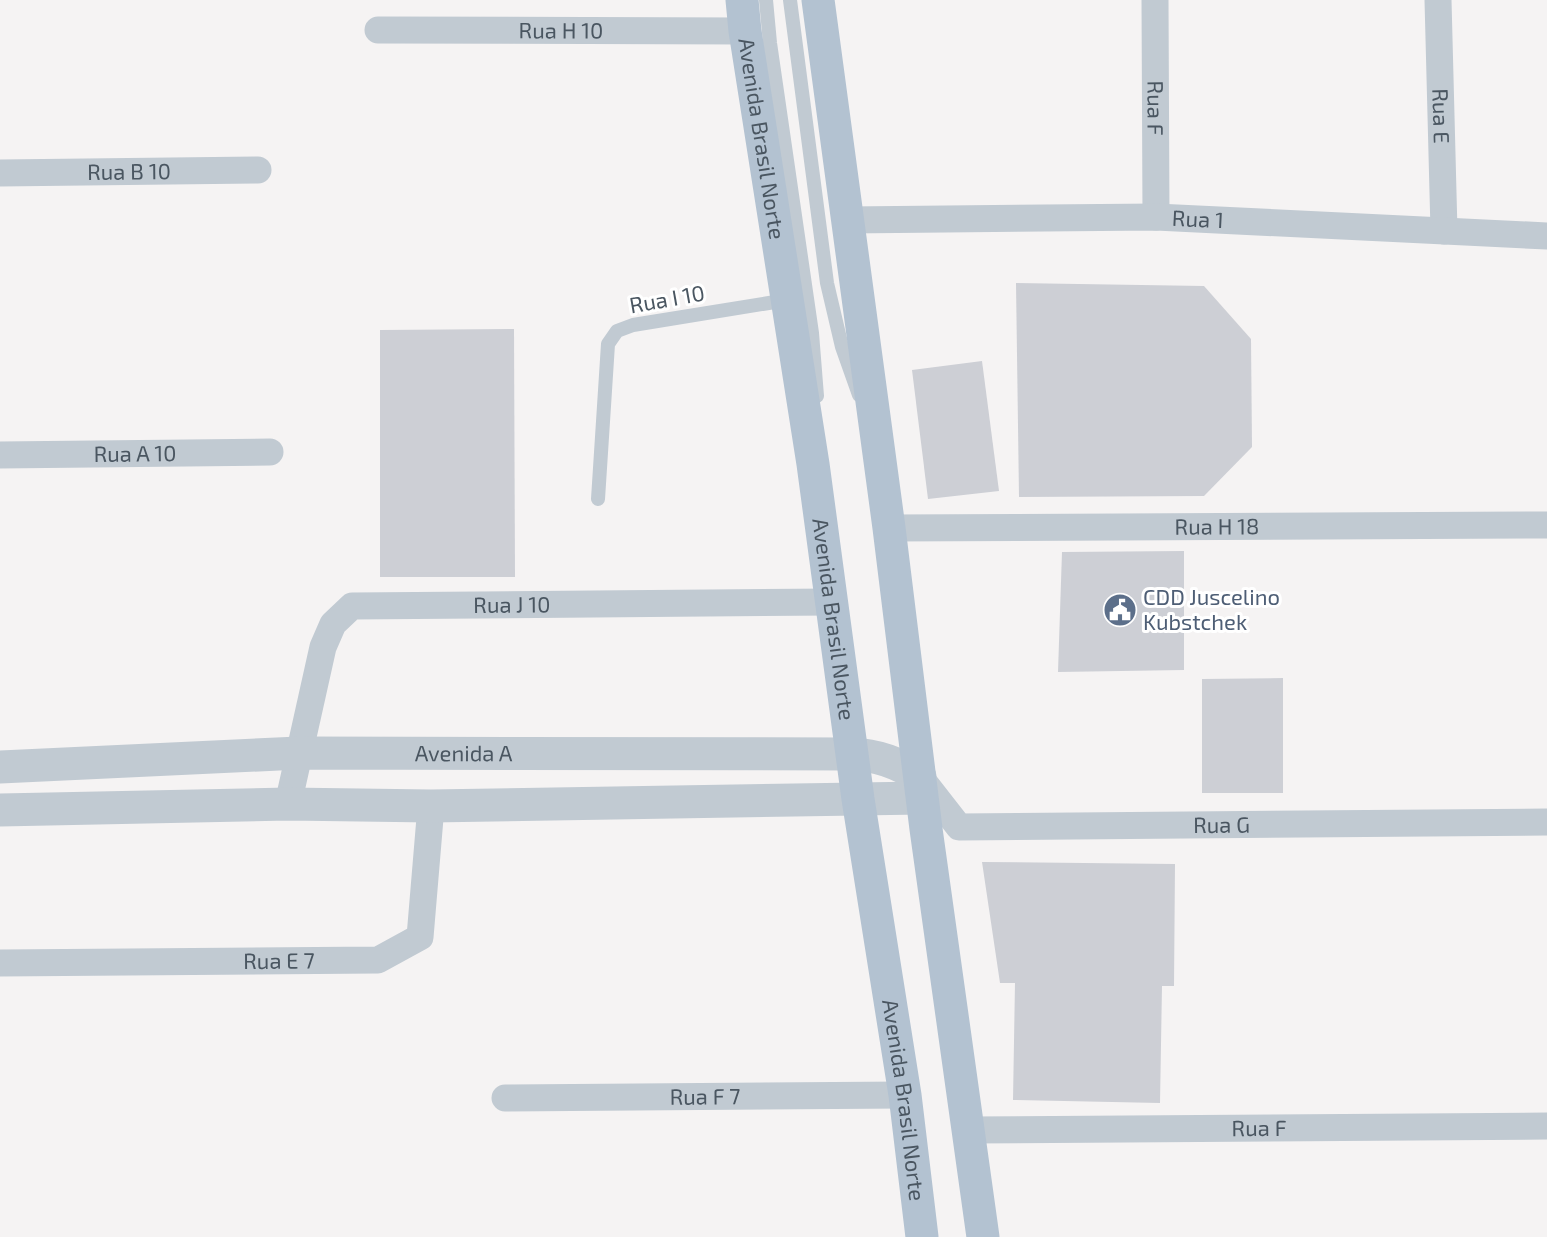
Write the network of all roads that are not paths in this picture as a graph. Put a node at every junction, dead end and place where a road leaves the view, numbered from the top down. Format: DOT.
graph roads {
  1 [pos="766,0"];
  2 [pos="790,0"];
  3 [pos="818,0"];
  4 [pos="1155,0"];
  5 [pos="1438,0"];
  6 [pos="744,15"];
  7 [pos="378,30"];
  8 [pos="258,170"];
  9 [pos="0,173"];
  10 [pos="1156,217"];
  11 [pos="848,220"];
  12 [pos="1444,231"];
  13 [pos="1547,236"];
  14 [pos="788,300"];
  15 [pos="877,438"];
  16 [pos="270,452"];
  17 [pos="0,455"];
  18 [pos="813,464"];
  19 [pos="598,499"];
  20 [pos="1547,525"];
  21 [pos="889,528"];
  22 [pos="832,602"];
  23 [pos="299,753"];
  24 [pos="852,754"];
  25 [pos="0,767"];
  26 [pos="921,787"];
  27 [pos="858,799"];
  28 [pos="288,804"];
  29 [pos="431,806"];
  30 [pos="0,810"];
  31 [pos="1547,822"];
  32 [pos="0,963"];
  33 [pos="905,1095"];
  34 [pos="505,1098"];
  35 [pos="1547,1126"];
  36 [pos="969,1130"];
  37 [pos="922,1237"];
  38 [pos="983,1237"];
  1 -- 18 [label="lane"];
  2 -- 15 [label="lane"];
  3 -- 11 [label="main road"];
  4 -- 10 [label="street, Rua F"];
  5 -- 12 [label="street, Rua E"];
  6 -- 7 [label="street, Rua H 10"];
  6 -- 14 [label="main road, Avenida Brasil Norte"];
  8 -- 9 [label="street, Rua B 10"];
  10 -- 11 [label="street, Rua 1"];
  10 -- 12 [label="street, Rua 1"];
  11 -- 15 [label="main road"];
  12 -- 13 [label="street, Rua 1"];
  14 -- 18 [label="main road, Avenida Brasil Norte"];
  14 -- 19 [label="lane, Rua I 10"];
  15 -- 21 [label="main road"];
  16 -- 17 [label="street, Rua A 10"];
  18 -- 22 [label="main road, Avenida Brasil Norte"];
  20 -- 21 [label="street, Rua H 18"];
  21 -- 26 [label="main road"];
  22 -- 23 [label="street, Rua J 10"];
  22 -- 24 [label="main road, Avenida Brasil Norte"];
  23 -- 24 [label="street, Avenida A"];
  23 -- 25 [label="street, Avenida A"];
  23 -- 28 [label="street, Rua J 10"];
  24 -- 26 [label="street, Avenida A"];
  24 -- 27 [label="main road, Avenida Brasil Norte"];
  26 -- 27 [label="street"];
  26 -- 31 [label="street, Rua G"];
  26 -- 36 [label="main road"];
  27 -- 29 [label="street"];
  27 -- 33 [label="main road, Avenida Brasil Norte"];
  28 -- 29 [label="street"];
  28 -- 30 [label="street"];
  29 -- 32 [label="street, Rua E 7"];
  33 -- 34 [label="street, Rua F 7"];
  33 -- 37 [label="main road, Avenida Brasil Norte"];
  35 -- 36 [label="street, Rua F"];
  36 -- 38 [label="main road"];
}
